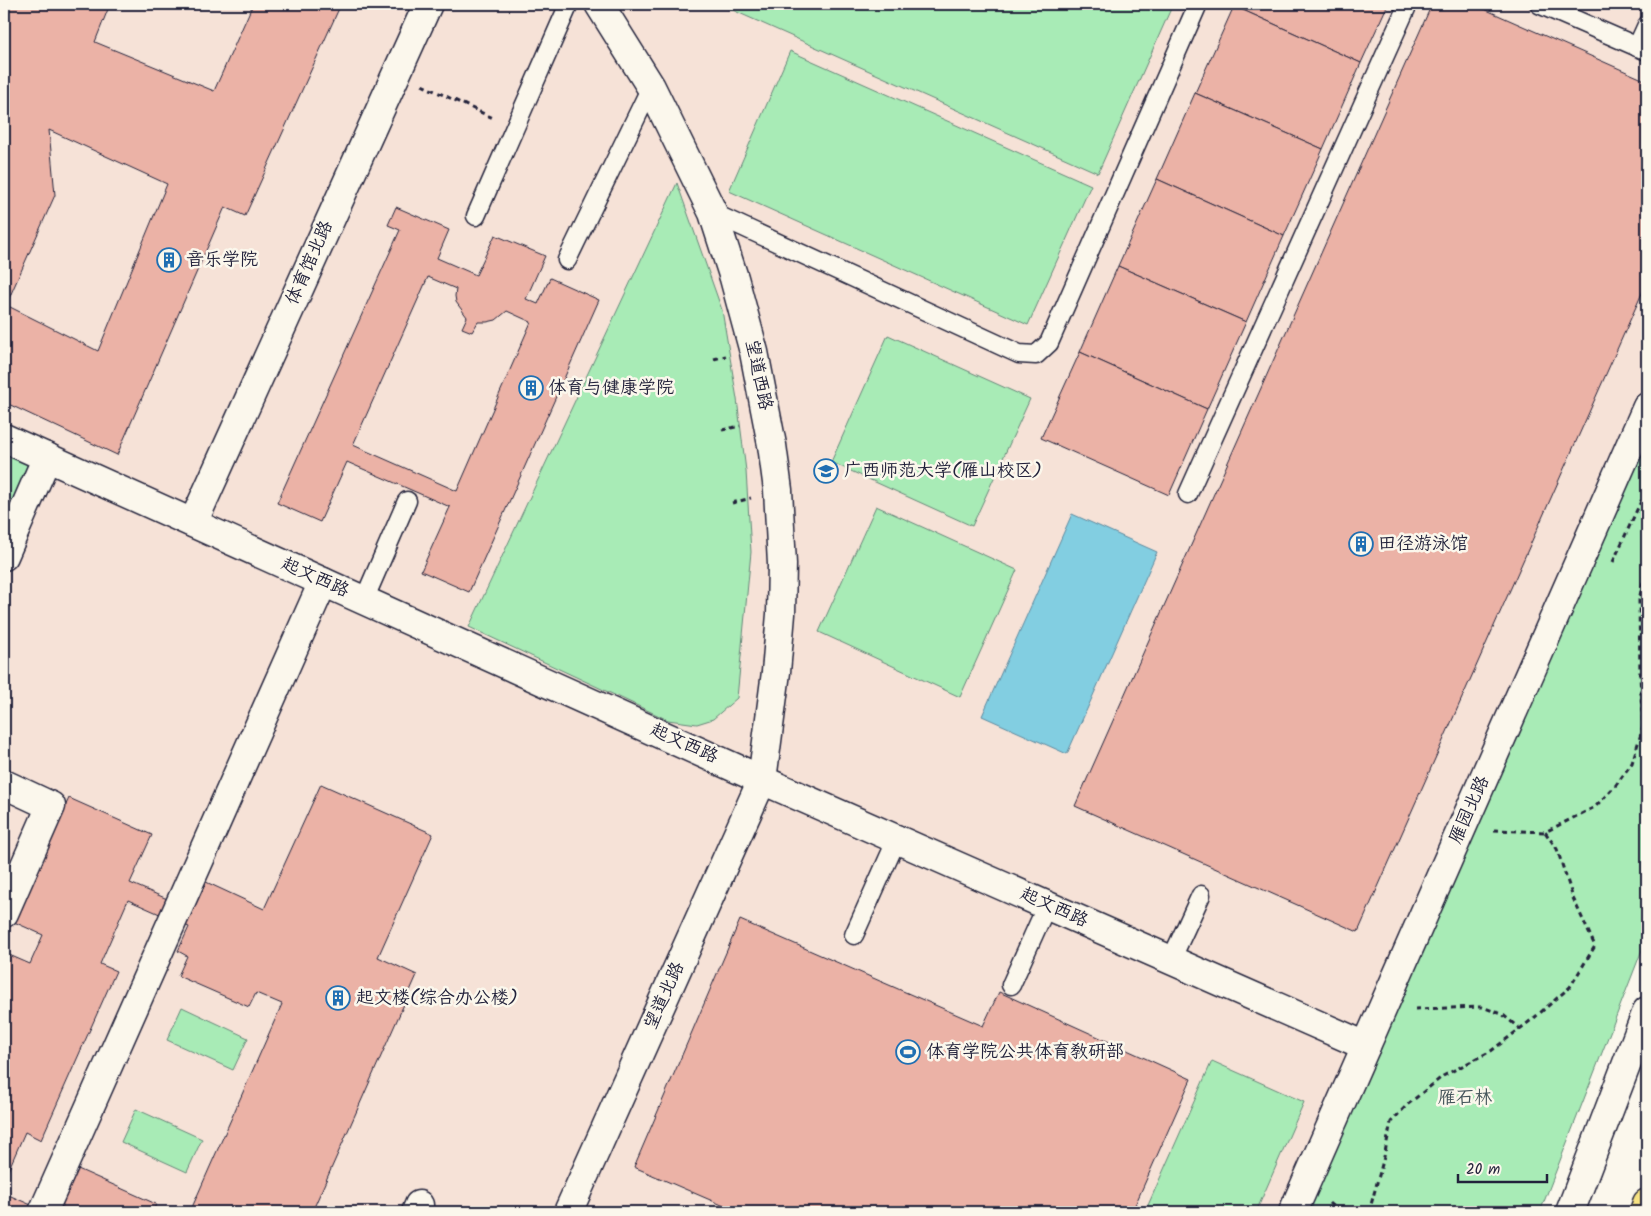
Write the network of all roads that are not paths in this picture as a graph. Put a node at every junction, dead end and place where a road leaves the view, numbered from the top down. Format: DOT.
graph roads {
  1 [pos="428,4"];
  2 [pos="569,4"];
  3 [pos="599,4"];
  4 [pos="1198,4"];
  5 [pos="1408,4"];
  6 [pos="1539,4"];
  7 [pos="1559,8"];
  8 [pos="1647,25"];
  9 [pos="1642,49"];
  10 [pos="651,87"];
  11 [pos="712,212"];
  12 [pos="476,216"];
  13 [pos="567,260"];
  14 [pos="1647,407"];
  15 [pos="4,438"];
  16 [pos="47,457"];
  17 [pos="1188,494"];
  18 [pos="407,501"];
  19 [pos="193,523"];
  20 [pos="4,556"];
  21 [pos="323,582"];
  22 [pos="364,600"];
  23 [pos="762,780"];
  24 [pos="4,784"];
  25 [pos="897,839"];
  26 [pos="1200,895"];
  27 [pos="1047,905"];
  28 [pos="4,913"];
  29 [pos="854,935"];
  30 [pos="1171,960"];
  31 [pos="1011,985"];
  32 [pos="1647,1011"];
  33 [pos="1366,1046"];
  34 [pos="1647,1203"];
  35 [pos="43,1212"];
  36 [pos="568,1212"];
  37 [pos="1294,1212"];
  38 [pos="1570,1212"];
  39 [pos="1644,1212"];
  1 -- 19 [label="street, 体育馆北路"];
  2 -- 12 [label="lane"];
  3 -- 10 [label="street, 望道西路"];
  4 -- 11 [label="lane"];
  5 -- 17 [label="lane"];
  6 -- 7 [label="lane"];
  7 -- 9 [label="lane"];
  8 -- 9 [label="lane"];
  10 -- 11 [label="street, 望道西路"];
  10 -- 13 [label="lane"];
  11 -- 23 [label="street, 望道西路"];
  14 -- 33 [label="street, 雁园北路"];
  15 -- 16 [label="street, 起文西路"];
  16 -- 19 [label="street, 起文西路"];
  16 -- 20 [label="street"];
  18 -- 22 [label="lane"];
  19 -- 21 [label="street, 起文西路"];
  21 -- 22 [label="street, 起文西路"];
  21 -- 35 [label="street"];
  22 -- 23 [label="street, 起文西路"];
  23 -- 25 [label="street, 起文西路"];
  23 -- 36 [label="street, 望道北路"];
  24 -- 28 [label="street"];
  25 -- 27 [label="street, 起文西路"];
  25 -- 29 [label="lane"];
  26 -- 30 [label="lane"];
  27 -- 30 [label="street, 起文西路"];
  27 -- 31 [label="lane"];
  30 -- 33 [label="street, 起文西路"];
  32 -- 38 [label="street"];
  33 -- 37 [label="street, 雁园北路"];
  34 -- 39 [label="main road"];
}
